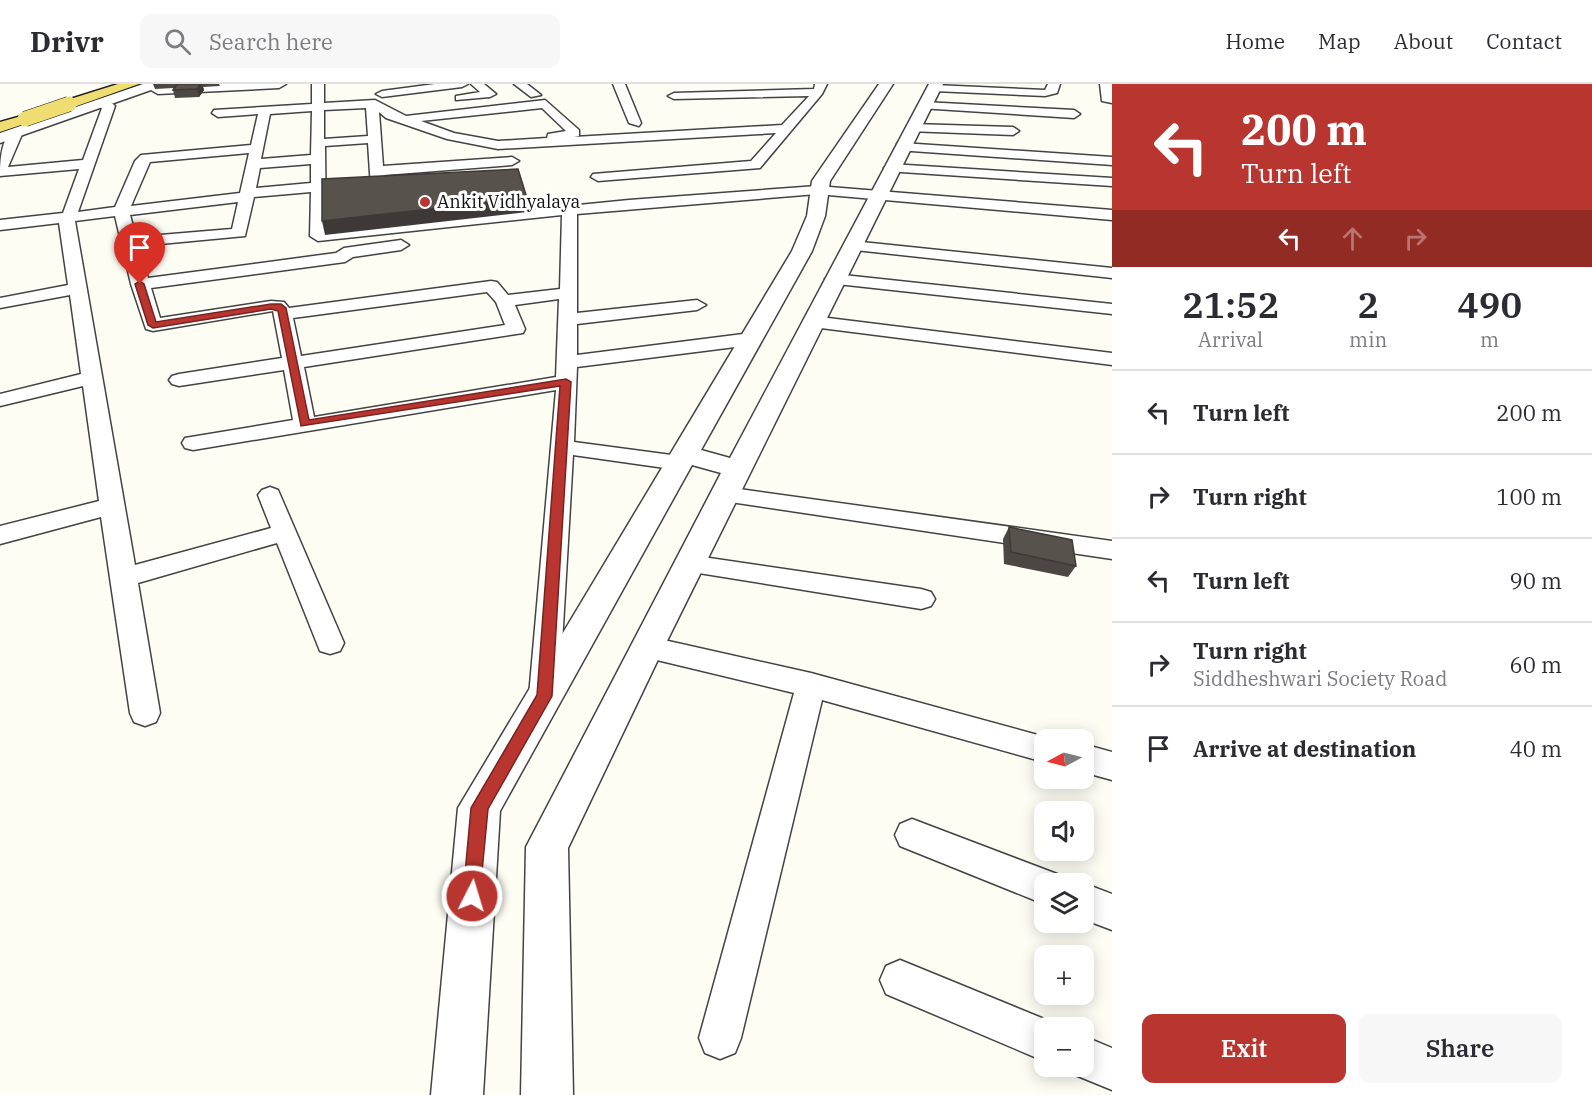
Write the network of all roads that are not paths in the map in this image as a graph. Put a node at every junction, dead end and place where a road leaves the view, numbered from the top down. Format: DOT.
graph roads {
  1 [pos="108,84"];
  2 [pos="117,84"];
  3 [pos="156,84"];
  4 [pos="279,84"];
  5 [pos="462,84"];
  6 [pos="477,84"];
  7 [pos="520,84"];
  8 [pos="619,84"];
  9 [pos="668,84"];
  10 [pos="886,84"];
  11 [pos="1054,84"];
  12 [pos="1106,84"];
  13 [pos="935,86"];
  14 [pos="133,87"];
  15 [pos="820,88"];
  16 [pos="380,89"];
  17 [pos="348,93"];
  18 [pos="318,95"];
  19 [pos="534,95"];
  20 [pos="444,100"];
  21 [pos="1108,101"];
  22 [pos="97,103"];
  23 [pos="372,104"];
  24 [pos="398,105"];
  25 [pos="924,106"];
  26 [pos="64,107"];
  27 [pos="265,110"];
  28 [pos="218,113"];
  29 [pos="1074,114"];
  30 [pos="560,117"];
  31 [pos="22,119"];
  32 [pos="403,119"];
  33 [pos="0,120"];
  34 [pos="538,120"];
  35 [pos="635,123"];
  36 [pos="0,127"];
  37 [pos="471,128"];
  38 [pos="912,128"];
  39 [pos="786,129"];
  40 [pos="437,131"];
  41 [pos="1013,131"];
  42 [pos="690,132"];
  43 [pos="0,138"];
  44 [pos="374,139"];
  45 [pos="318,143"];
  46 [pos="490,143"];
  47 [pos="902,147"];
  48 [pos="257,148"];
  49 [pos="508,151"];
  50 [pos="418,154"];
  51 [pos="1036,154"];
  52 [pos="318,159"];
  53 [pos="1112,161"];
  54 [pos="88,164"];
  55 [pos="254,164"];
  56 [pos="714,169"];
  57 [pos="0,170"];
  58 [pos="376,171"];
  59 [pos="1042,177"];
  60 [pos="518,179"];
  61 [pos="884,182"];
  62 [pos="1112,182"];
  63 [pos="603,187"];
  64 [pos="396,188"];
  65 [pos="318,190"];
  66 [pos="817,190"];
  67 [pos="335,192"];
  68 [pos="247,195"];
  69 [pos="570,210"];
  70 [pos="121,211"];
  71 [pos="1112,215"];
  72 [pos="69,216"];
  73 [pos="0,225"];
  74 [pos="500,231"];
  75 [pos="129,242"];
  76 [pos="852,246"];
  77 [pos="1112,273"];
  78 [pos="834,279"];
  79 [pos="140,284"];
  80 [pos="78,288"];
  81 [pos="568,293"];
  82 [pos="774,300"];
  83 [pos="504,301"];
  84 [pos="0,303"];
  85 [pos="697,305"];
  86 [pos="1112,309"];
  87 [pos="283,314"];
  88 [pos="815,316"];
  89 [pos="567,320"];
  90 [pos="751,339"];
  91 [pos="1112,359"];
  92 [pos="292,362"];
  93 [pos="566,372"];
  94 [pos="92,378"];
  95 [pos="179,380"];
  96 [pos="0,400"];
  97 [pos="304,424"];
  98 [pos="193,443"];
  99 [pos="562,447"];
  100 [pos="682,458"];
  101 [pos="732,482"];
  102 [pos="270,495"];
  103 [pos="112,506"];
  104 [pos="285,532"];
  105 [pos="0,535"];
  106 [pos="1112,549"];
  107 [pos="689,564"];
  108 [pos="123,578"];
  109 [pos="921,599"];
  110 [pos="330,643"];
  111 [pos="646,647"];
  112 [pos="810,685"];
  113 [pos="544,696"];
  114 [pos="145,713"];
  115 [pos="1034,745"];
  116 [pos="1094,761"];
  117 [pos="1112,766"];
  118 [pos="912,835"];
  119 [pos="1034,882"];
  120 [pos="1094,905"];
  121 [pos="1112,912"];
  122 [pos="900,980"];
  123 [pos="1034,1036"];
  124 [pos="720,1038"];
  125 [pos="1094,1062"];
  126 [pos="1112,1069"];
  127 [pos="457,1095"];
  128 [pos="547,1095"];
  1 -- 31 [label="street"];
  2 -- 26 [label="main road"];
  3 -- 14 [label="street"];
  4 -- 14 [label="street"];
  5 -- 16 [label="street"];
  6 -- 20 [label="street"];
  7 -- 19 [label="street"];
  8 -- 35 [label="street"];
  9 -- 15 [label="street"];
  10 -- 66 [label="street"];
  11 -- 13 [label="street"];
  12 -- 21 [label="street"];
  13 -- 25 [label="street"];
  14 -- 22 [label="street"];
  14 -- 26 [label="main road"];
  15 -- 39 [label="street"];
  16 -- 24 [label="street"];
  17 -- 18 [label="street"];
  18 -- 23 [label="street"];
  18 -- 27 [label="street"];
  18 -- 45 [label="street"];
  22 -- 26 [label="street"];
  22 -- 54 [label="street"];
  23 -- 32 [label="street"];
  23 -- 44 [label="street"];
  25 -- 29 [label="street"];
  25 -- 38 [label="street"];
  26 -- 31 [label="street"];
  26 -- 31 [label="street"];
  27 -- 28 [label="street"];
  27 -- 48 [label="street"];
  30 -- 32 [label="street"];
  30 -- 34 [label="street"];
  30 -- 46 [label="street"];
  31 -- 33 [label="main road"];
  31 -- 36 [label="main road"];
  31 -- 43 [label="street"];
  31 -- 57 [label="street"];
  32 -- 40 [label="street"];
  37 -- 40 [label="street"];
  38 -- 41 [label="street"];
  38 -- 47 [label="street"];
  39 -- 42 [label="street"];
  39 -- 56 [label="street"];
  40 -- 46 [label="street"];
  42 -- 49 [label="street"];
  42 -- 56 [label="street"];
  44 -- 45 [label="street"];
  44 -- 58 [label="street"];
  45 -- 52 [label="street"];
  46 -- 49 [label="street"];
  47 -- 51 [label="street"];
  47 -- 61 [label="street"];
  48 -- 55 [label="street"];
  48 -- 70 [label="street"];
  49 -- 50 [label="street"];
  49 -- 58 [label="street"];
  49 -- 60 [label="street"];
  51 -- 53 [label="street"];
  51 -- 59 [label="street"];
  52 -- 55 [label="street"];
  52 -- 65 [label="street"];
  54 -- 57 [label="street"];
  54 -- 72 [label="street"];
  55 -- 68 [label="street"];
  56 -- 63 [label="street"];
  58 -- 64 [label="street"];
  59 -- 61 [label="street"];
  59 -- 62 [label="street"];
  61 -- 66 [label="street"];
  61 -- 71 [label="street"];
  61 -- 76 [label="street"];
  63 -- 66 [label="street"];
  63 -- 69 [label="street"];
  65 -- 67 [label="street"];
  65 -- 68 [label="street"];
  65 -- 69 [label="street"];
  66 -- 82 [label="street"];
  68 -- 70 [label="street"];
  68 -- 75 [label="street"];
  69 -- 81 [label="street"];
  70 -- 72 [label="street"];
  70 -- 75 [label="street"];
  72 -- 73 [label="street"];
  72 -- 80 [label="street"];
  74 -- 79 [label="street"];
  75 -- 79 [label="street"];
  76 -- 77 [label="street"];
  76 -- 78 [label="street"];
  78 -- 86 [label="street"];
  78 -- 88 [label="street"];
  79 -- 87 [label="street"];
  80 -- 84 [label="street"];
  80 -- 94 [label="street"];
  81 -- 83 [label="street"];
  81 -- 89 [label="street"];
  82 -- 88 [label="street"];
  82 -- 90 [label="street"];
  83 -- 87 [label="street"];
  83 -- 92 [label="street"];
  85 -- 89 [label="street"];
  87 -- 92 [label="street"];
  88 -- 91 [label="street"];
  88 -- 101 [label="street"];
  89 -- 93 [label="street"];
  90 -- 93 [label="street"];
  90 -- 100 [label="street"];
  92 -- 95 [label="street"];
  92 -- 97 [label="street"];
  93 -- 97 [label="street"];
  93 -- 99 [label="street"];
  94 -- 96 [label="street"];
  94 -- 103 [label="street"];
  97 -- 98 [label="street"];
  99 -- 100 [label="street"];
  99 -- 113 [label="street"];
  100 -- 101 [label="street"];
  100 -- 113 [label="street"];
  101 -- 106 [label="street"];
  101 -- 107 [label="street"];
  102 -- 104 [label="street"];
  103 -- 105 [label="street"];
  103 -- 108 [label="street"];
  104 -- 108 [label="street"];
  104 -- 110 [label="street"];
  107 -- 109 [label="street"];
  107 -- 111 [label="street"];
  108 -- 114 [label="street"];
  111 -- 112 [label="street"];
  111 -- 128 [label="street"];
  112 -- 115 [label="street"];
  112 -- 124 [label="street"];
  113 -- 127 [label="street"];
  116 -- 117 [label="street"];
  118 -- 119 [label="street"];
  120 -- 121 [label="street"];
  122 -- 123 [label="street"];
  125 -- 126 [label="street"];
}
